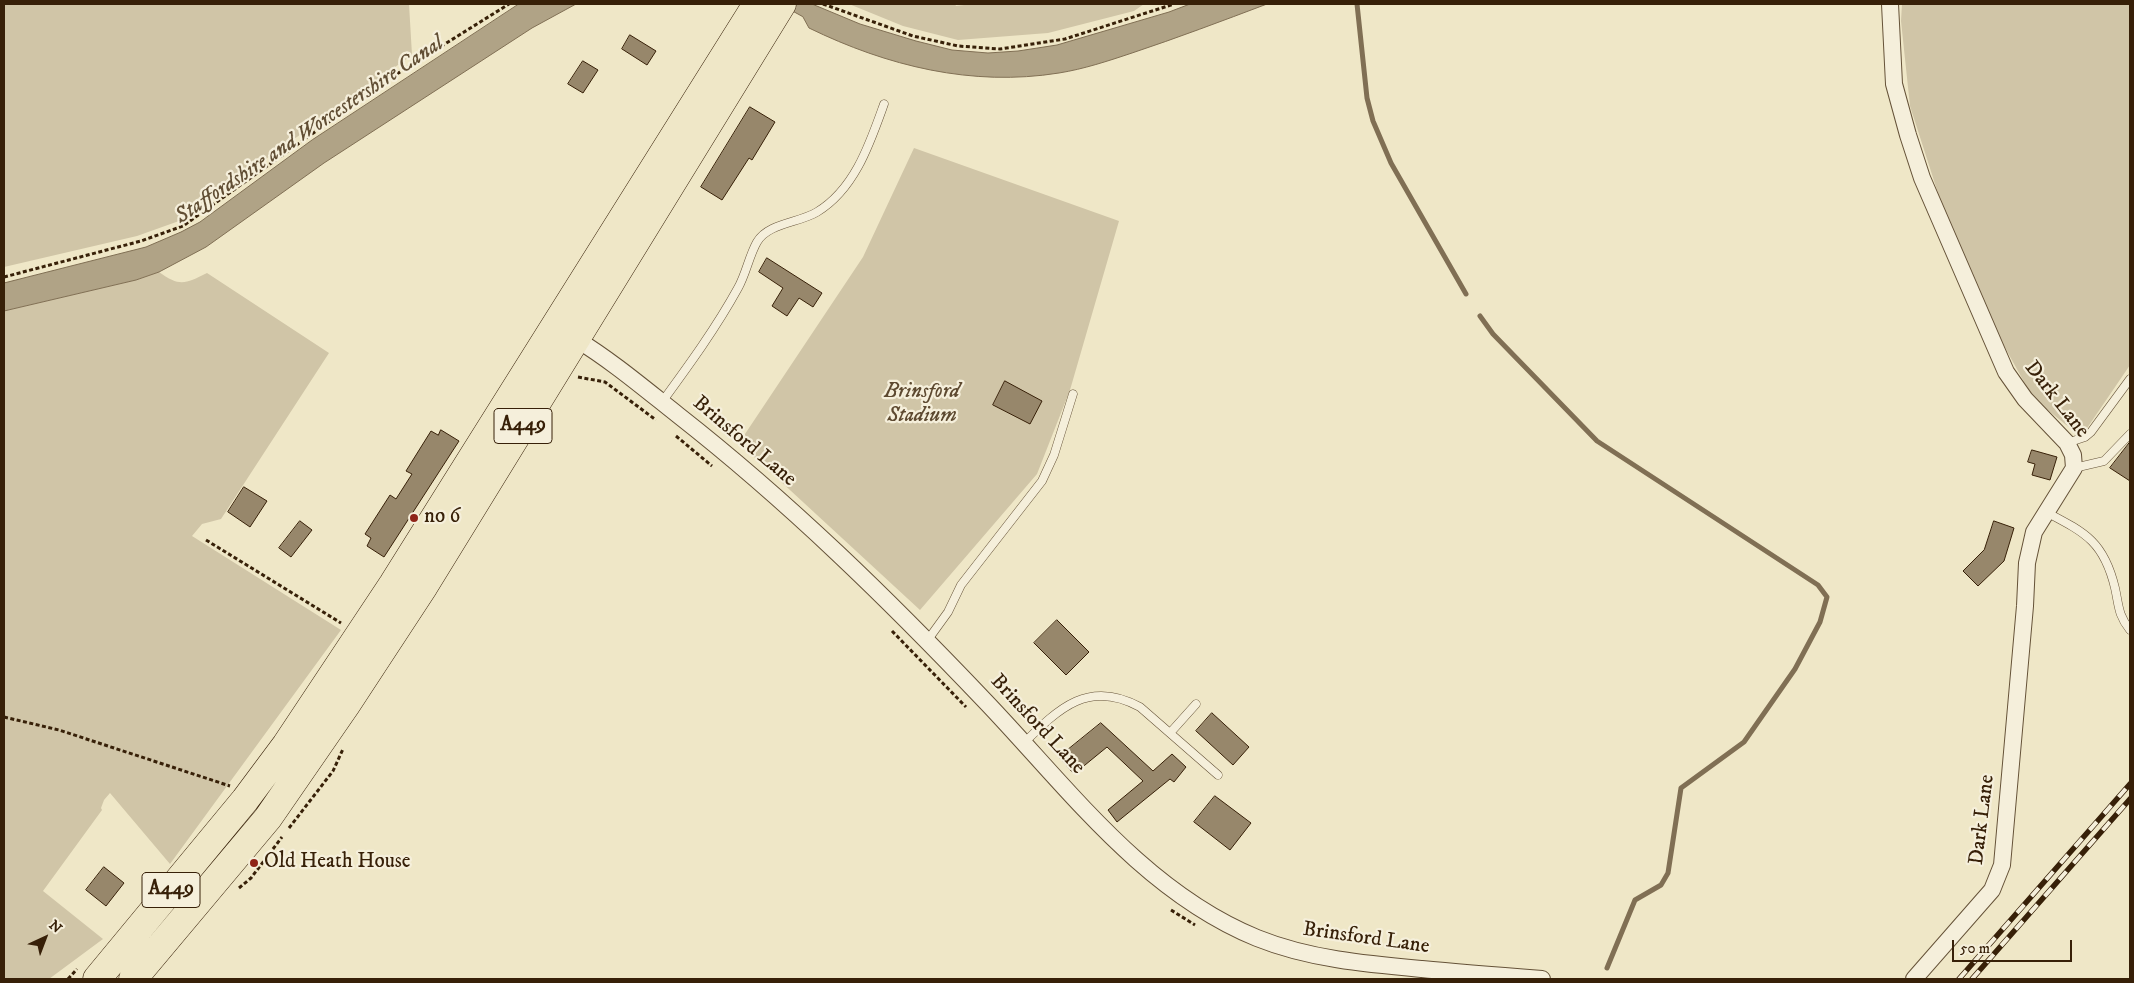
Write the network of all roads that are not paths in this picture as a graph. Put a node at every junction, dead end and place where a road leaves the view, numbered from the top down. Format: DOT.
graph roads {
  1 [pos="782,4"];
  2 [pos="1890,4"];
  3 [pos="758,16"];
  4 [pos="884,104"];
  5 [pos="576,340"];
  6 [pos="2130,379"];
  7 [pos="1073,394"];
  8 [pos="662,402"];
  9 [pos="2130,434"];
  10 [pos="2067,443"];
  11 [pos="2074,468"];
  12 [pos="2046,512"];
  13 [pos="2130,630"];
  14 [pos="928,641"];
  15 [pos="1196,704"];
  16 [pos="1170,733"];
  17 [pos="1024,743"];
  18 [pos="1218,775"];
  19 [pos="97,979"];
  20 [pos="133,979"];
  21 [pos="1542,979"];
  22 [pos="1914,979"];
  1 -- 3 [label="highway, A449"];
  2 -- 10 [label="street, Dark Lane"];
  3 -- 5 [label="highway, A449"];
  3 -- 19 [label="highway, A449"];
  4 -- 8 [label="lane"];
  5 -- 8 [label="street, Brinsford Lane"];
  5 -- 20 [label="highway, A449"];
  6 -- 10 [label="lane"];
  7 -- 14 [label="lane"];
  8 -- 14 [label="street, Brinsford Lane"];
  9 -- 11 [label="lane"];
  10 -- 11 [label="street, Dark Lane"];
  11 -- 12 [label="street, Dark Lane"];
  12 -- 13 [label="lane"];
  12 -- 22 [label="street, Dark Lane"];
  14 -- 17 [label="street, Brinsford Lane"];
  15 -- 16 [label="lane"];
  16 -- 17 [label="lane"];
  16 -- 18 [label="lane"];
  17 -- 21 [label="street, Brinsford Lane"];
}
